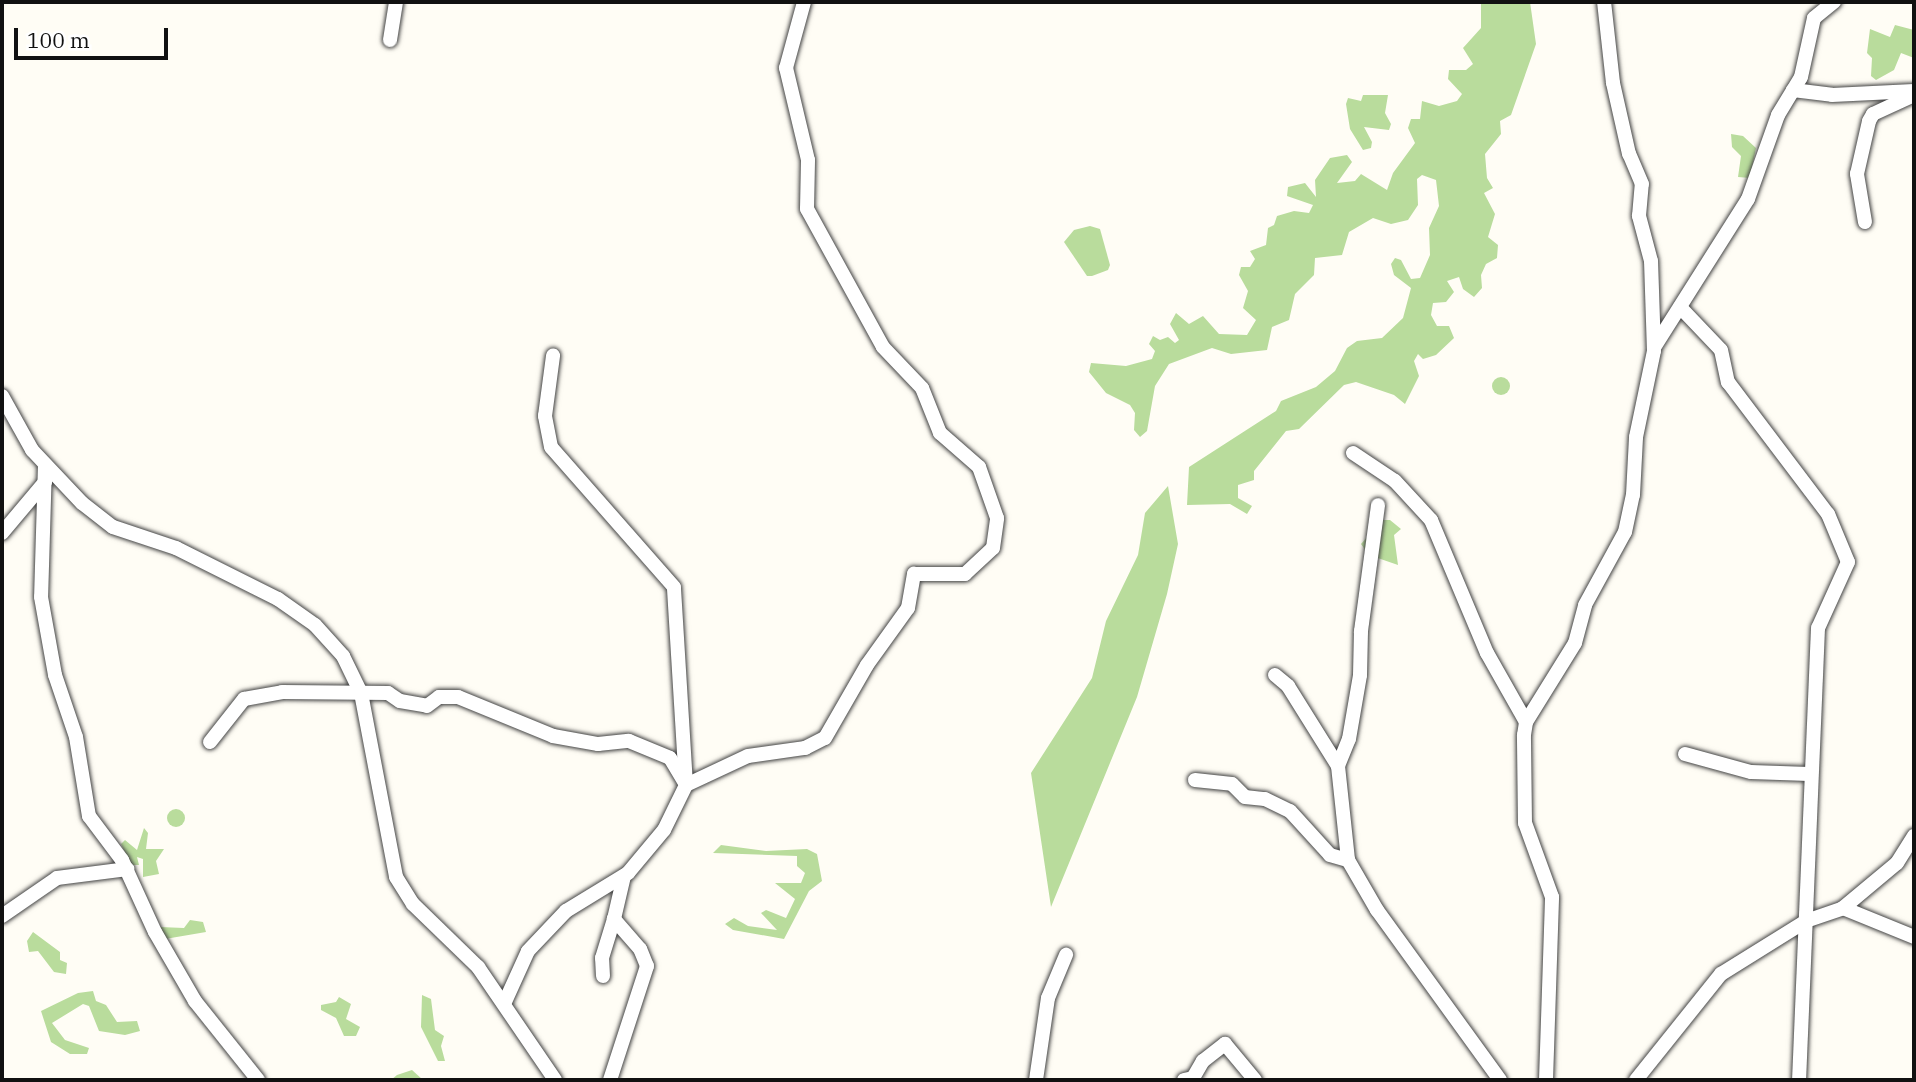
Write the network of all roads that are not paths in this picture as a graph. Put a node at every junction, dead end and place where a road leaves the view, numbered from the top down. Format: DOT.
graph roads {
  1 [pos="396,2"];
  2 [pos="804,2"];
  3 [pos="1604,2"];
  4 [pos="1834,2"];
  5 [pos="390,40"];
  6 [pos="1793,90"];
  7 [pos="1914,93"];
  8 [pos="1865,222"];
  9 [pos="1680,307"];
  10 [pos="1654,351"];
  11 [pos="553,356"];
  12 [pos="2,396"];
  13 [pos="1353,453"];
  14 [pos="46,465"];
  15 [pos="45,482"];
  16 [pos="1378,505"];
  17 [pos="2,533"];
  18 [pos="1275,675"];
  19 [pos="361,694"];
  20 [pos="1527,722"];
  21 [pos="210,742"];
  22 [pos="1685,754"];
  23 [pos="1338,766"];
  24 [pos="1809,774"];
  25 [pos="1195,780"];
  26 [pos="686,785"];
  27 [pos="1914,836"];
  28 [pos="1348,860"];
  29 [pos="127,869"];
  30 [pos="624,876"];
  31 [pos="1843,908"];
  32 [pos="2,916"];
  33 [pos="614,919"];
  34 [pos="1806,921"];
  35 [pos="1914,937"];
  36 [pos="1066,955"];
  37 [pos="603,976"];
  38 [pos="504,1004"];
  39 [pos="258,1080"];
  40 [pos="555,1080"];
  41 [pos="610,1080"];
  42 [pos="1036,1080"];
  43 [pos="1184,1080"];
  44 [pos="1255,1080"];
  45 [pos="1500,1080"];
  46 [pos="1546,1080"];
  47 [pos="1636,1080"];
  48 [pos="1799,1080"];
  1 -- 5 [label="street"];
  2 -- 26 [label="street"];
  3 -- 10 [label="street"];
  4 -- 6 [label="street"];
  6 -- 7 [label="street"];
  6 -- 9 [label="street"];
  7 -- 8 [label="street"];
  9 -- 10 [label="street"];
  9 -- 24 [label="street"];
  10 -- 20 [label="street"];
  11 -- 26 [label="street"];
  12 -- 14 [label="street"];
  13 -- 20 [label="street"];
  14 -- 15 [label="street"];
  14 -- 19 [label="street"];
  15 -- 17 [label="street"];
  15 -- 29 [label="street"];
  16 -- 23 [label="street"];
  18 -- 23 [label="street"];
  19 -- 21 [label="street"];
  19 -- 26 [label="street"];
  19 -- 38 [label="street"];
  20 -- 46 [label="street"];
  22 -- 24 [label="street"];
  23 -- 28 [label="street"];
  24 -- 34 [label="street"];
  25 -- 28 [label="street"];
  26 -- 30 [label="street"];
  27 -- 31 [label="street"];
  28 -- 45 [label="street"];
  29 -- 32 [label="street"];
  29 -- 39 [label="street"];
  30 -- 33 [label="street"];
  30 -- 38 [label="street"];
  31 -- 34 [label="street"];
  31 -- 35 [label="street"];
  33 -- 37 [label="street"];
  33 -- 41 [label="street"];
  34 -- 47 [label="street"];
  34 -- 48 [label="street"];
  36 -- 42 [label="street"];
  38 -- 40 [label="street"];
  43 -- 44 [label="street"];
}
